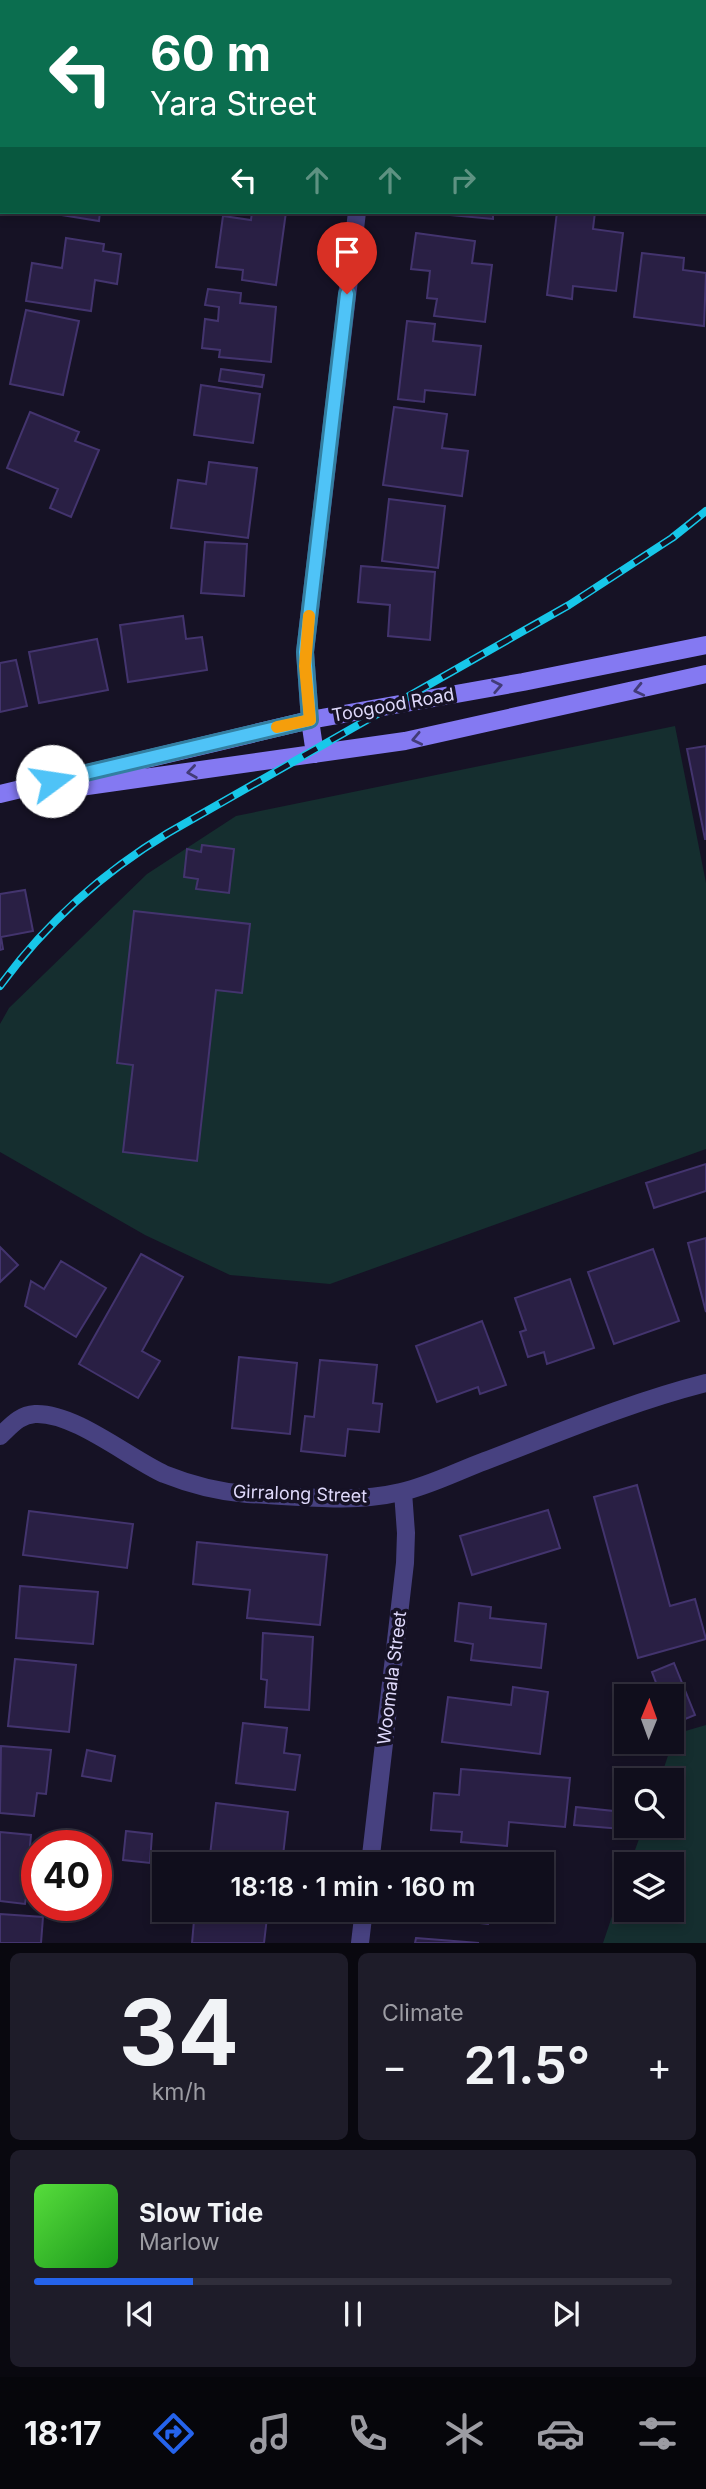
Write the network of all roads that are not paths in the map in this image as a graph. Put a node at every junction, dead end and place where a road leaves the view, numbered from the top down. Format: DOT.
graph roads {
  1 [pos="356,214"];
  2 [pos="706,645"];
  3 [pos="706,674"];
  4 [pos="310,720"];
  5 [pos="315,754"];
  6 [pos="0,796"];
  7 [pos="706,1383"];
  8 [pos="0,1436"];
  9 [pos="403,1492"];
  10 [pos="371,1852"];
  11 [pos="362,1922"];
  12 [pos="360,1943"];
  1 -- 4 [label="street"];
  4 -- 2 [label="street, Toogood Road, one-way"];
  3 -- 5 [label="street, Toogood Road, one-way"];
  4 -- 5 [label="street"];
  4 -- 6 [label="street, Toogood Road"];
  5 -- 6 [label="street, Toogood Road, one-way"];
  7 -- 9 [label="street, Girralong Street"];
  8 -- 9 [label="street, Girralong Street"];
  9 -- 10 [label="street, Woomala Street"];
  11 -- 12 [label="street"];
}
